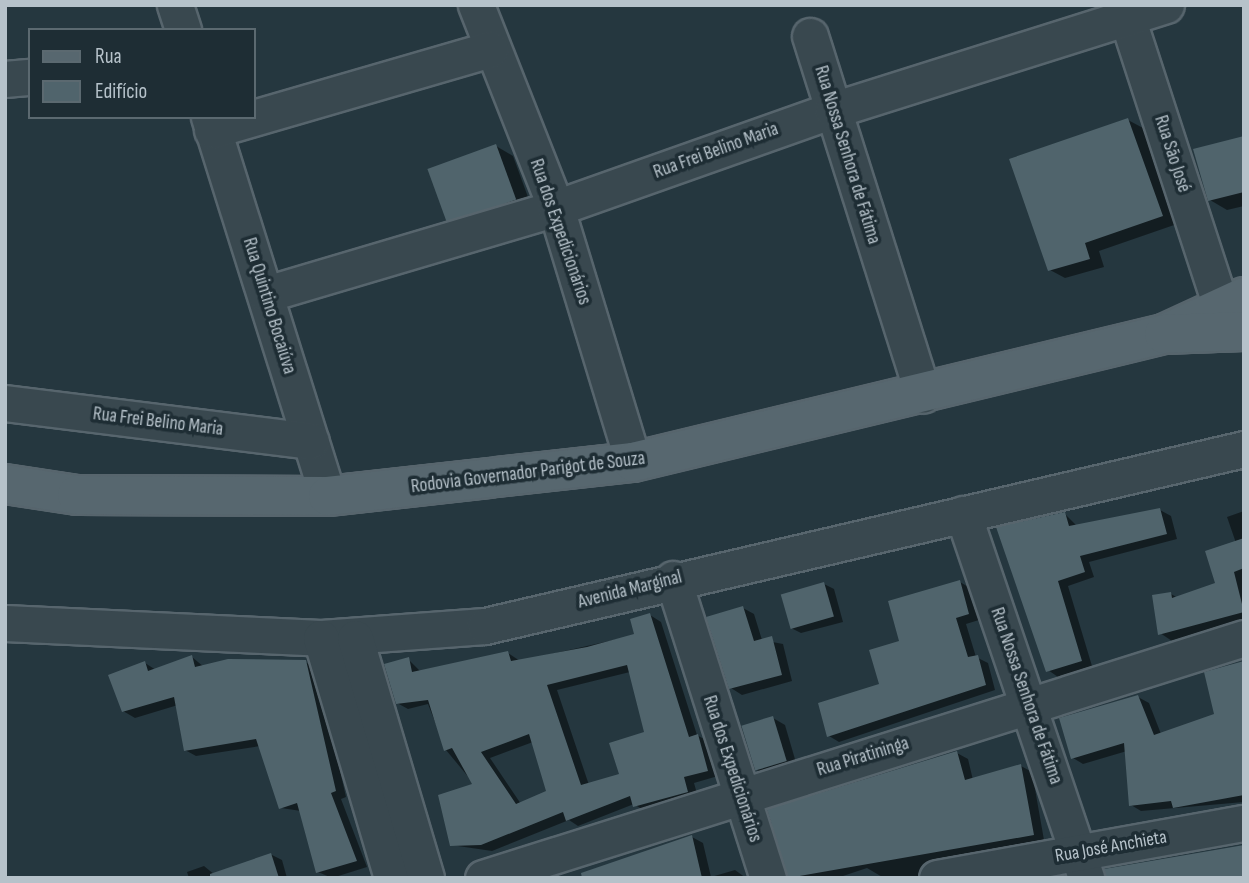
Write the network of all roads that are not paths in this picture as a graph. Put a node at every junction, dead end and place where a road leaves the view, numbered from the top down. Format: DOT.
graph roads {
  1 [pos="175,5"];
  2 [pos="477,5"];
  3 [pos="1166,5"];
  4 [pos="1126,12"];
  5 [pos="182,28"];
  6 [pos="810,36"];
  7 [pos="490,49"];
  8 [pos="28,78"];
  9 [pos="5,79"];
  10 [pos="833,110"];
  11 [pos="256,111"];
  12 [pos="211,123"];
  13 [pos="556,208"];
  14 [pos="266,294"];
  15 [pos="1236,310"];
  16 [pos="923,395"];
  17 [pos="5,403"];
  18 [pos="311,441"];
  19 [pos="1244,449"];
  20 [pos="633,462"];
  21 [pos="5,484"];
  22 [pos="328,496"];
  23 [pos="963,514"];
  24 [pos="673,579"];
  25 [pos="5,623"];
  26 [pos="338,638"];
  27 [pos="1244,638"];
  28 [pos="1030,705"];
  29 [pos="738,796"];
  30 [pos="1244,823"];
  31 [pos="1082,865"];
  32 [pos="392,878"];
  33 [pos="426,878"];
  34 [pos="484,878"];
  35 [pos="768,878"];
  36 [pos="937,878"];
  1 -- 5 [label="street"];
  2 -- 7 [label="street, Rua dos Expedicionários"];
  3 -- 4 [label="street, Rua Frei Belino Maria"];
  4 -- 10 [label="street, Rua Frei Belino Maria"];
  4 -- 15 [label="street, Rua São José"];
  6 -- 10 [label="street, Rua Nossa Senhora de Fátima"];
  7 -- 11 [label="street"];
  7 -- 13 [label="street, Rua dos Expedicionários"];
  8 -- 9 [label="street"];
  10 -- 13 [label="street, Rua Frei Belino Maria"];
  10 -- 16 [label="street, Rua Nossa Senhora de Fátima"];
  12 -- 14 [label="street, Rua Quintino Bocaiúva"];
  13 -- 14 [label="street, Rua Frei Belino Maria"];
  13 -- 20 [label="street, Rua dos Expedicionários"];
  14 -- 18 [label="street, Rua Quintino Bocaiúva"];
  15 -- 16 [label="main road, Rodovia Governador Parigot de Souza"];
  16 -- 20 [label="main road, Rodovia Governador Parigot de Souza"];
  17 -- 18 [label="street, Rua Frei Belino Maria"];
  18 -- 22 [label="street, Rua Quintino Bocaiúva"];
  19 -- 23 [label="street, Avenida Marginal"];
  20 -- 22 [label="main road, Rodovia Governador Parigot de Souza"];
  21 -- 22 [label="main road, Rodovia Governador Parigot de Souza"];
  23 -- 24 [label="street, Avenida Marginal"];
  23 -- 28 [label="street, Rua Nossa Senhora de Fátima"];
  24 -- 26 [label="street, Avenida Marginal"];
  24 -- 29 [label="street, Rua dos Expedicionários"];
  25 -- 26 [label="street, Avenida Marginal"];
  26 -- 32 [label="street"];
  26 -- 33 [label="street"];
  27 -- 28 [label="street, Rua Piratininga"];
  28 -- 29 [label="street, Rua Piratininga"];
  28 -- 31 [label="street, Rua Nossa Senhora de Fátima"];
  29 -- 34 [label="street, Rua Piratininga"];
  29 -- 35 [label="street, Rua dos Expedicionários"];
  30 -- 31 [label="street, Rua José Anchieta"];
  31 -- 36 [label="street, Rua José Anchieta"];
}
